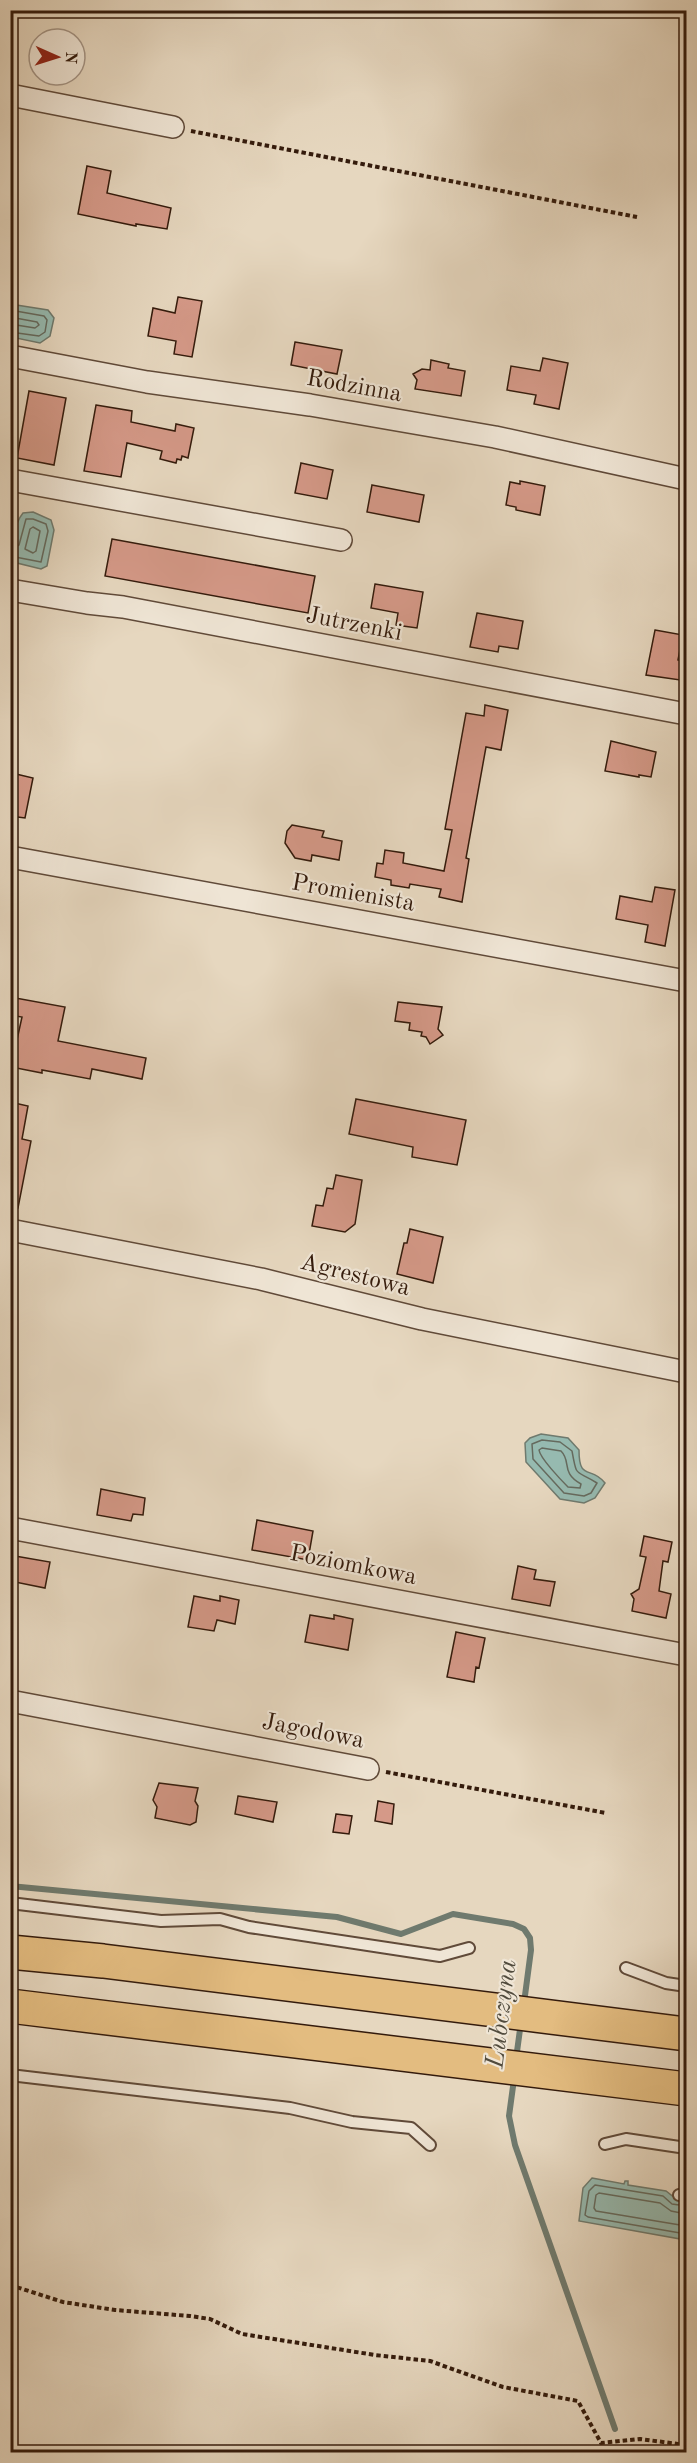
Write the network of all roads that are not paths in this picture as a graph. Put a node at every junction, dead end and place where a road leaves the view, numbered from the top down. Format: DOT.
graph roads {
  1 [pos="10,95"];
  2 [pos="173,127"];
  3 [pos="10,356"];
  4 [pos="687,479"];
  5 [pos="10,480"];
  6 [pos="341,540"];
  7 [pos="10,590"];
  8 [pos="687,714"];
  9 [pos="10,857"];
  10 [pos="687,981"];
  11 [pos="10,1230"];
  12 [pos="687,1372"];
  13 [pos="10,1528"];
  14 [pos="687,1655"];
  15 [pos="10,1701"];
  16 [pos="368,1769"];
  17 [pos="10,1903"];
  18 [pos="469,1948"];
  19 [pos="10,1952"];
  20 [pos="626,1968"];
  21 [pos="687,1986"];
  22 [pos="10,2006"];
  23 [pos="687,2034"];
  24 [pos="10,2074"];
  25 [pos="654,2084"];
  26 [pos="687,2089"];
  27 [pos="687,2096"];
  28 [pos="605,2144"];
  29 [pos="430,2145"];
  30 [pos="687,2148"];
  1 -- 2 [label="street"];
  3 -- 4 [label="street, Rodzinna"];
  5 -- 6 [label="street"];
  7 -- 8 [label="street, Jutrzenki"];
  9 -- 10 [label="street, Promienista"];
  11 -- 12 [label="street, Agrestowa"];
  13 -- 14 [label="street, Poziomkowa"];
  15 -- 16 [label="street, Jagodowa"];
  17 -- 18 [label="lane"];
  19 -- 23 [label="highway"];
  20 -- 21 [label="lane"];
  22 -- 25 [label="highway"];
  24 -- 29 [label="lane"];
  25 -- 26 [label="highway"];
  25 -- 27 [label="highway"];
  28 -- 30 [label="lane"];
}
